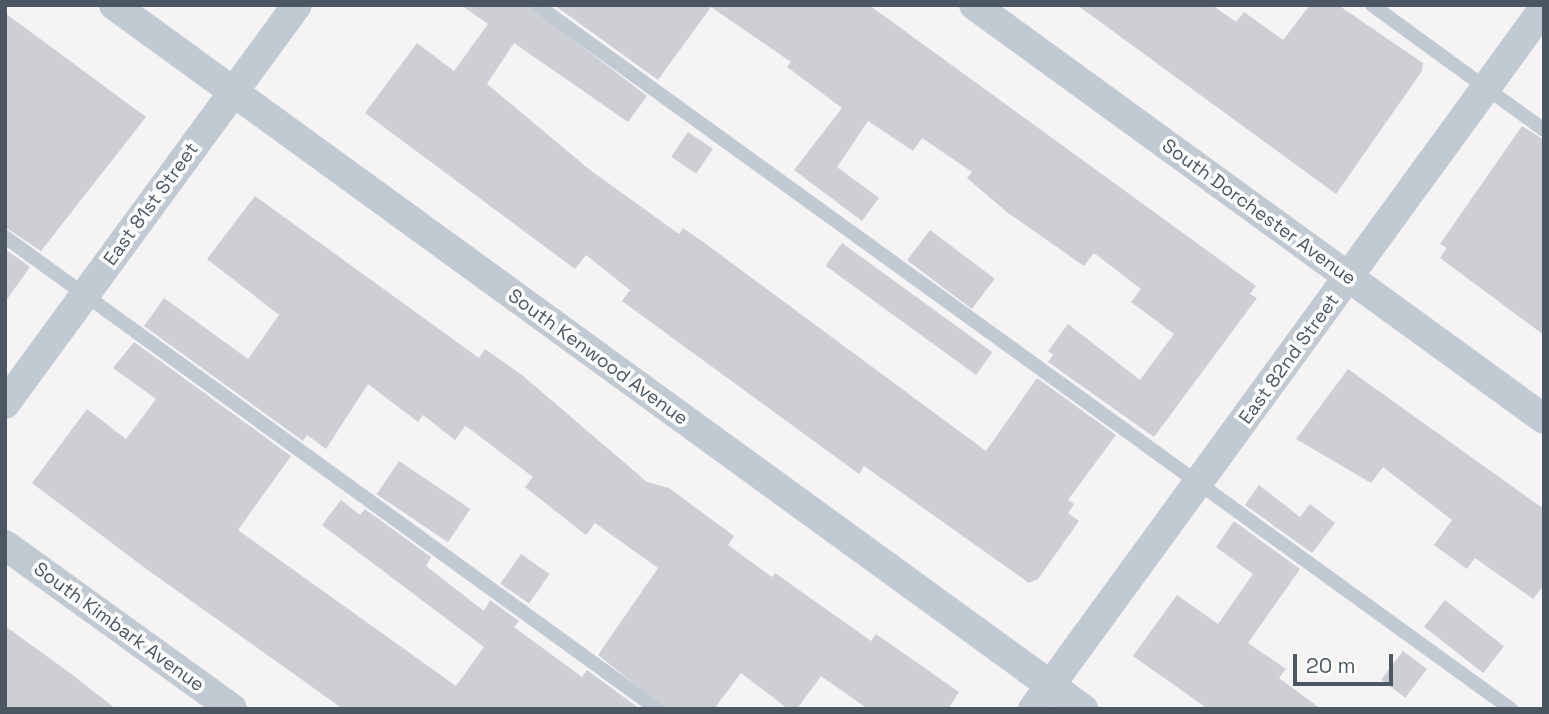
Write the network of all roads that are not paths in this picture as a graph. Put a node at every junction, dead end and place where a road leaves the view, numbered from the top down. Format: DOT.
graph roads {
  1 [pos="114,5"];
  2 [pos="297,5"];
  3 [pos="537,5"];
  4 [pos="974,5"];
  5 [pos="1372,5"];
  6 [pos="1544,8"];
  7 [pos="1486,88"];
  8 [pos="233,92"];
  9 [pos="1544,130"];
  10 [pos="5,237"];
  11 [pos="1348,277"];
  12 [pos="85,295"];
  13 [pos="5,404"];
  14 [pos="1544,419"];
  15 [pos="1198,483"];
  16 [pos="5,545"];
  17 [pos="1051,685"];
  18 [pos="232,709"];
  19 [pos="657,709"];
  20 [pos="1034,709"];
  21 [pos="1083,709"];
  22 [pos="1511,709"];
  1 -- 8 [label="street, South Kenwood Avenue"];
  2 -- 8 [label="street, East 81st Street"];
  3 -- 15 [label="lane"];
  4 -- 11 [label="street, South Dorchester Avenue"];
  5 -- 7 [label="lane"];
  6 -- 7 [label="street, East 82nd Street"];
  7 -- 9 [label="lane"];
  7 -- 11 [label="street, East 82nd Street"];
  8 -- 12 [label="street, East 81st Street"];
  8 -- 17 [label="street, South Kenwood Avenue"];
  10 -- 12 [label="lane"];
  11 -- 14 [label="street, South Dorchester Avenue"];
  11 -- 15 [label="street, East 82nd Street"];
  12 -- 13 [label="street, East 81st Street"];
  12 -- 19 [label="lane"];
  15 -- 17 [label="street, East 82nd Street"];
  15 -- 22 [label="lane"];
  16 -- 18 [label="street, South Kimbark Avenue"];
  17 -- 20 [label="street, East 82nd Street"];
  17 -- 21 [label="street, South Kenwood Avenue"];
}
